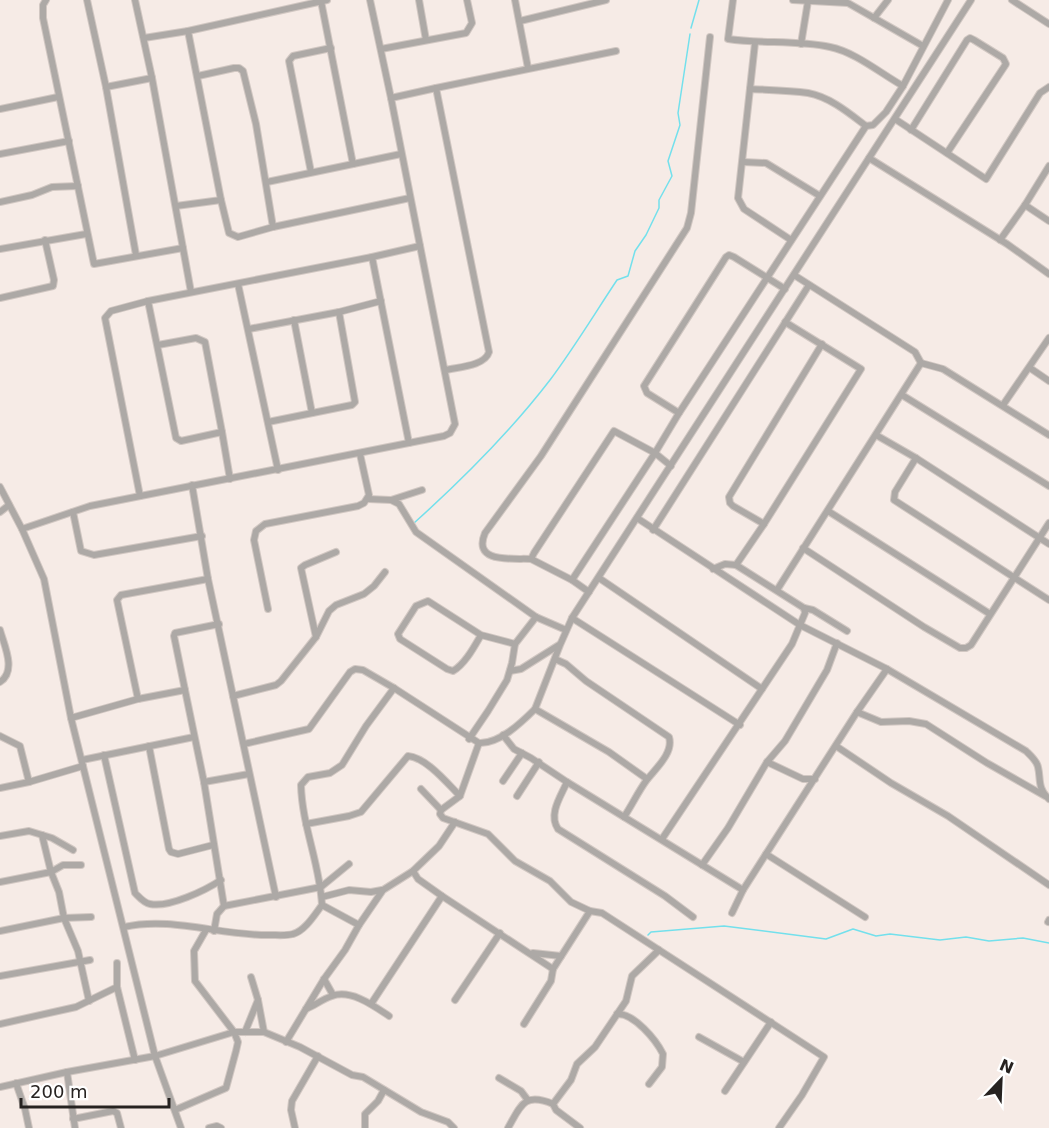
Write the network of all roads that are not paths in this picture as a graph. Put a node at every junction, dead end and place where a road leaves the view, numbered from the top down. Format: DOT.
graph roads {
  1 [pos="46,0"];
  2 [pos="87,0"];
  3 [pos="135,0"];
  4 [pos="370,0"];
  5 [pos="419,0"];
  6 [pos="468,0"];
  7 [pos="515,0"];
  8 [pos="606,0"];
  9 [pos="733,0"];
  10 [pos="793,0"];
  11 [pos="888,0"];
  12 [pos="948,0"];
  13 [pos="971,0"];
  14 [pos="1012,0"];
  15 [pos="324,1"];
  16 [pos="808,1"];
  17 [pos="874,18"];
  18 [pos="520,21"];
  19 [pos="1049,24"];
  20 [pos="188,31"];
  21 [pos="710,37"];
  22 [pos="144,38"];
  23 [pos="426,40"];
  24 [pos="754,43"];
  25 [pos="801,44"];
  26 [pos="923,46"];
  27 [pos="331,48"];
  28 [pos="381,50"];
  29 [pos="616,51"];
  30 [pos="528,68"];
  31 [pos="198,76"];
  32 [pos="152,78"];
  33 [pos="903,86"];
  34 [pos="106,87"];
  35 [pos="1049,87"];
  36 [pos="436,88"];
  37 [pos="750,89"];
  38 [pos="58,97"];
  39 [pos="391,98"];
  40 [pos="0,109"];
  41 [pos="895,119"];
  42 [pos="866,126"];
  43 [pos="911,130"];
  44 [pos="69,141"];
  45 [pos="947,153"];
  46 [pos="0,154"];
  47 [pos="402,154"];
  48 [pos="869,158"];
  49 [pos="743,162"];
  50 [pos="353,164"];
  51 [pos="1049,166"];
  52 [pos="311,172"];
  53 [pos="267,182"];
  54 [pos="78,186"];
  55 [pos="820,196"];
  56 [pos="410,198"];
  57 [pos="221,200"];
  58 [pos="0,202"];
  59 [pos="176,206"];
  60 [pos="1025,206"];
  61 [pos="1049,221"];
  62 [pos="273,227"];
  63 [pos="86,234"];
  64 [pos="45,240"];
  65 [pos="791,240"];
  66 [pos="1000,240"];
  67 [pos="420,246"];
  68 [pos="183,248"];
  69 [pos="0,249"];
  70 [pos="136,255"];
  71 [pos="372,257"];
  72 [pos="1049,274"];
  73 [pos="794,275"];
  74 [pos="767,277"];
  75 [pos="238,284"];
  76 [pos="809,285"];
  77 [pos="785,289"];
  78 [pos="191,292"];
  79 [pos="0,298"];
  80 [pos="148,301"];
  81 [pos="381,301"];
  82 [pos="339,312"];
  83 [pos="294,320"];
  84 [pos="785,322"];
  85 [pos="249,329"];
  86 [pos="1049,338"];
  87 [pos="822,344"];
  88 [pos="158,345"];
  89 [pos="921,363"];
  90 [pos="1030,368"];
  91 [pos="446,370"];
  92 [pos="1049,381"];
  93 [pos="902,395"];
  94 [pos="1003,405"];
  95 [pos="312,413"];
  96 [pos="678,413"];
  97 [pos="268,422"];
  98 [pos="222,432"];
  99 [pos="876,435"];
  100 [pos="1049,435"];
  101 [pos="409,443"];
  102 [pos="655,453"];
  103 [pos="360,454"];
  104 [pos="916,458"];
  105 [pos="671,466"];
  106 [pos="278,470"];
  107 [pos="230,479"];
  108 [pos="192,485"];
  109 [pos="1049,486"];
  110 [pos="0,487"];
  111 [pos="422,490"];
  112 [pos="140,495"];
  113 [pos="368,499"];
  114 [pos="391,500"];
  115 [pos="9,505"];
  116 [pos="828,511"];
  117 [pos="0,512"];
  118 [pos="73,512"];
  119 [pos="637,518"];
  120 [pos="1049,523"];
  121 [pos="764,524"];
  122 [pos="22,530"];
  123 [pos="653,530"];
  124 [pos="202,536"];
  125 [pos="1039,537"];
  126 [pos="1049,544"];
  127 [pos="803,548"];
  128 [pos="336,552"];
  129 [pos="531,559"];
  130 [pos="736,565"];
  131 [pos="713,569"];
  132 [pos="385,572"];
  133 [pos="1014,577"];
  134 [pos="599,578"];
  135 [pos="208,579"];
  136 [pos="572,580"];
  137 [pos="777,590"];
  138 [pos="590,592"];
  139 [pos="1049,600"];
  140 [pos="804,608"];
  141 [pos="268,609"];
  142 [pos="990,614"];
  143 [pos="536,617"];
  144 [pos="572,618"];
  145 [pos="219,624"];
  146 [pos="800,625"];
  147 [pos="0,630"];
  148 [pos="566,630"];
  149 [pos="847,631"];
  150 [pos="481,635"];
  151 [pos="316,637"];
  152 [pos="837,643"];
  153 [pos="515,644"];
  154 [pos="560,645"];
  155 [pos="555,659"];
  156 [pos="887,669"];
  157 [pos="510,671"];
  158 [pos="0,682"];
  159 [pos="394,688"];
  160 [pos="762,689"];
  161 [pos="185,690"];
  162 [pos="233,696"];
  163 [pos="138,699"];
  164 [pos="535,709"];
  165 [pos="857,712"];
  166 [pos="71,717"];
  167 [pos="740,725"];
  168 [pos="503,735"];
  169 [pos="0,736"];
  170 [pos="194,737"];
  171 [pos="469,739"];
  172 [pos="479,743"];
  173 [pos="244,744"];
  174 [pos="149,746"];
  175 [pos="836,746"];
  176 [pos="522,753"];
  177 [pos="104,755"];
  178 [pos="539,762"];
  179 [pos="767,762"];
  180 [pos="83,763"];
  181 [pos="249,774"];
  182 [pos="647,779"];
  183 [pos="815,779"];
  184 [pos="503,781"];
  185 [pos="29,782"];
  186 [pos="204,782"];
  187 [pos="567,782"];
  188 [pos="0,788"];
  189 [pos="421,789"];
  190 [pos="460,796"];
  191 [pos="517,796"];
  192 [pos="1047,798"];
  193 [pos="441,810"];
  194 [pos="624,818"];
  195 [pos="455,822"];
  196 [pos="306,824"];
  197 [pos="42,835"];
  198 [pos="0,836"];
  199 [pos="663,839"];
  200 [pos="213,845"];
  201 [pos="73,850"];
  202 [pos="766,855"];
  203 [pos="349,864"];
  204 [pos="81,865"];
  205 [pos="702,865"];
  206 [pos="413,871"];
  207 [pos="51,872"];
  208 [pos="221,880"];
  209 [pos="0,882"];
  210 [pos="1049,885"];
  211 [pos="321,887"];
  212 [pos="383,890"];
  213 [pos="743,890"];
  214 [pos="441,896"];
  215 [pos="276,897"];
  216 [pos="321,897"];
  217 [pos="322,905"];
  218 [pos="224,906"];
  219 [pos="591,911"];
  220 [pos="732,913"];
  221 [pos="90,917"];
  222 [pos="693,917"];
  223 [pos="865,917"];
  224 [pos="64,918"];
  225 [pos="359,925"];
  226 [pos="124,927"];
  227 [pos="210,930"];
  228 [pos="0,931"];
  229 [pos="500,933"];
  230 [pos="659,950"];
  231 [pos="530,953"];
  232 [pos="561,956"];
  233 [pos="90,960"];
  234 [pos="81,961"];
  235 [pos="117,963"];
  236 [pos="553,969"];
  237 [pos="0,976"];
  238 [pos="251,977"];
  239 [pos="324,979"];
  240 [pos="117,987"];
  241 [pos="333,995"];
  242 [pos="258,1000"];
  243 [pos="455,1000"];
  244 [pos="88,1002"];
  245 [pos="371,1004"];
  246 [pos="306,1009"];
  247 [pos="617,1014"];
  248 [pos="389,1016"];
  249 [pos="771,1022"];
  250 [pos="0,1024"];
  251 [pos="524,1024"];
  252 [pos="234,1032"];
  253 [pos="245,1032"];
  254 [pos="264,1032"];
  255 [pos="699,1037"];
  256 [pos="286,1042"];
  257 [pos="155,1056"];
  258 [pos="318,1056"];
  259 [pos="135,1060"];
  260 [pos="744,1062"];
  261 [pos="67,1072"];
  262 [pos="499,1078"];
  263 [pos="16,1083"];
  264 [pos="650,1084"];
  265 [pos="0,1087"];
  266 [pos="384,1090"];
  267 [pos="725,1091"];
  268 [pos="527,1100"];
  269 [pos="553,1104"];
  270 [pos="175,1110"];
  271 [pos="74,1119"];
  272 [pos="29,1128"];
  273 [pos="75,1128"];
  274 [pos="121,1128"];
  275 [pos="181,1128"];
  276 [pos="209,1128"];
  277 [pos="220,1128"];
  278 [pos="295,1128"];
  279 [pos="365,1128"];
  280 [pos="454,1128"];
  281 [pos="508,1128"];
  282 [pos="580,1128"];
  283 [pos="779,1128"];
  1 -- 38 [label="street"];
  2 -- 34 [label="street"];
  3 -- 22 [label="street"];
  4 -- 28 [label="street"];
  5 -- 23 [label="street"];
  6 -- 23 [label="street"];
  7 -- 18 [label="street"];
  8 -- 18 [label="street"];
  9 -- 24 [label="street"];
  10 -- 16 [label="street"];
  11 -- 17 [label="street"];
  12 -- 26 [label="street"];
  13 -- 41 [label="street"];
  14 -- 19 [label="street"];
  15 -- 20 [label="street"];
  15 -- 27 [label="street"];
  16 -- 17 [label="street"];
  16 -- 25 [label="street"];
  17 -- 26 [label="street"];
  18 -- 30 [label="street"];
  20 -- 22 [label="street"];
  20 -- 31 [label="street"];
  21 -- 129 [label="street"];
  22 -- 32 [label="street"];
  23 -- 28 [label="street"];
  24 -- 25 [label="street"];
  24 -- 37 [label="street"];
  25 -- 33 [label="street"];
  26 -- 33 [label="street"];
  27 -- 50 [label="street"];
  27 -- 52 [label="street"];
  28 -- 39 [label="street"];
  29 -- 30 [label="street"];
  30 -- 36 [label="street"];
  31 -- 53 [label="street"];
  31 -- 57 [label="street"];
  32 -- 34 [label="street"];
  32 -- 59 [label="street"];
  33 -- 42 [label="street"];
  34 -- 70 [label="street"];
  35 -- 45 [label="street"];
  36 -- 39 [label="street"];
  36 -- 91 [label="street"];
  37 -- 42 [label="street"];
  37 -- 49 [label="street"];
  38 -- 40 [label="street"];
  38 -- 44 [label="street"];
  39 -- 47 [label="street"];
  41 -- 43 [label="street"];
  41 -- 48 [label="street"];
  42 -- 55 [label="street"];
  43 -- 45 [label="street"];
  43 -- 45 [label="street"];
  44 -- 46 [label="street"];
  44 -- 54 [label="street"];
  47 -- 50 [label="street"];
  47 -- 56 [label="street"];
  48 -- 66 [label="street"];
  48 -- 73 [label="street"];
  49 -- 55 [label="street"];
  49 -- 65 [label="street"];
  50 -- 52 [label="street"];
  51 -- 60 [label="street"];
  52 -- 53 [label="street"];
  53 -- 62 [label="street"];
  54 -- 58 [label="street"];
  54 -- 63 [label="street"];
  55 -- 65 [label="street"];
  56 -- 62 [label="street"];
  56 -- 67 [label="street"];
  57 -- 59 [label="street"];
  57 -- 62 [label="street"];
  59 -- 68 [label="street"];
  60 -- 61 [label="street"];
  60 -- 66 [label="street"];
  63 -- 64 [label="street"];
  63 -- 70 [label="street"];
  64 -- 69 [label="street"];
  64 -- 79 [label="street"];
  65 -- 74 [label="street"];
  66 -- 72 [label="street"];
  67 -- 71 [label="street"];
  67 -- 91 [label="street"];
  68 -- 70 [label="street"];
  68 -- 78 [label="street"];
  71 -- 75 [label="street"];
  71 -- 81 [label="street"];
  73 -- 76 [label="street"];
  73 -- 77 [label="street"];
  74 -- 77 [label="street"];
  74 -- 96 [label="street"];
  74 -- 96 [label="street"];
  75 -- 78 [label="street"];
  75 -- 85 [label="street"];
  76 -- 84 [label="street"];
  76 -- 89 [label="street"];
  77 -- 105 [label="street"];
  78 -- 80 [label="street"];
  80 -- 88 [label="street"];
  80 -- 112 [label="street"];
  81 -- 82 [label="street"];
  81 -- 101 [label="street"];
  82 -- 83 [label="street"];
  82 -- 95 [label="street"];
  83 -- 85 [label="street"];
  83 -- 95 [label="street"];
  84 -- 87 [label="street"];
  84 -- 123 [label="street"];
  85 -- 97 [label="street"];
  86 -- 90 [label="street"];
  87 -- 121 [label="street"];
  87 -- 121 [label="street"];
  88 -- 98 [label="street"];
  88 -- 98 [label="street"];
  89 -- 93 [label="street"];
  89 -- 94 [label="street"];
  90 -- 92 [label="street"];
  90 -- 94 [label="street"];
  91 -- 101 [label="street"];
  93 -- 99 [label="street"];
  93 -- 109 [label="street"];
  94 -- 100 [label="street"];
  95 -- 97 [label="street"];
  96 -- 102 [label="street"];
  97 -- 106 [label="street"];
  98 -- 107 [label="street"];
  99 -- 104 [label="street"];
  99 -- 116 [label="street"];
  101 -- 103 [label="street"];
  102 -- 105 [label="street"];
  102 -- 129 [label="street"];
  102 -- 136 [label="street"];
  103 -- 106 [label="street"];
  103 -- 113 [label="street"];
  104 -- 125 [label="street"];
  104 -- 133 [label="street"];
  105 -- 119 [label="street"];
  106 -- 107 [label="street"];
  107 -- 108 [label="street"];
  108 -- 112 [label="street"];
  108 -- 124 [label="street"];
  110 -- 115 [label="street"];
  111 -- 114 [label="street"];
  112 -- 118 [label="street"];
  113 -- 114 [label="street"];
  113 -- 141 [label="street"];
  114 -- 143 [label="street"];
  115 -- 117 [label="street"];
  115 -- 122 [label="street"];
  116 -- 127 [label="street"];
  116 -- 142 [label="street"];
  118 -- 122 [label="street"];
  118 -- 124 [label="street"];
  119 -- 123 [label="street"];
  119 -- 134 [label="street"];
  120 -- 125 [label="street"];
  121 -- 130 [label="street"];
  122 -- 166 [label="street"];
  123 -- 131 [label="street"];
  124 -- 135 [label="street"];
  125 -- 126 [label="street"];
  125 -- 133 [label="street"];
  127 -- 137 [label="street"];
  127 -- 142 [label="street"];
  128 -- 151 [label="street"];
  129 -- 136 [label="street"];
  130 -- 131 [label="street"];
  130 -- 137 [label="street"];
  131 -- 146 [label="street"];
  132 -- 151 [label="street"];
  133 -- 139 [label="street"];
  133 -- 142 [label="street"];
  134 -- 138 [label="street"];
  134 -- 160 [label="street"];
  135 -- 145 [label="street"];
  135 -- 163 [label="street"];
  136 -- 138 [label="street"];
  137 -- 140 [label="street"];
  138 -- 144 [label="street"];
  140 -- 146 [label="street"];
  140 -- 149 [label="street"];
  143 -- 148 [label="street"];
  143 -- 153 [label="street"];
  144 -- 148 [label="street"];
  144 -- 167 [label="street"];
  145 -- 161 [label="street"];
  145 -- 162 [label="street"];
  146 -- 152 [label="street"];
  146 -- 160 [label="street"];
  147 -- 158 [label="street"];
  148 -- 154 [label="street"];
  150 -- 150 [label="street"];
  150 -- 153 [label="street"];
  151 -- 162 [label="street"];
  152 -- 156 [label="street"];
  152 -- 179 [label="street"];
  153 -- 157 [label="street"];
  154 -- 155 [label="street"];
  154 -- 157 [label="street"];
  155 -- 164 [label="street"];
  155 -- 182 [label="street"];
  156 -- 165 [label="street"];
  156 -- 192 [label="street"];
  157 -- 171 [label="street"];
  159 -- 171 [label="street"];
  159 -- 173 [label="street"];
  159 -- 196 [label="street"];
  160 -- 167 [label="street"];
  161 -- 163 [label="street"];
  161 -- 170 [label="street"];
  162 -- 173 [label="street"];
  163 -- 166 [label="street"];
  164 -- 168 [label="street"];
  164 -- 182 [label="street"];
  165 -- 175 [label="street"];
  165 -- 192 [label="street"];
  166 -- 180 [label="street"];
  167 -- 199 [label="street"];
  168 -- 172 [label="street"];
  168 -- 176 [label="street"];
  169 -- 185 [label="street"];
  170 -- 174 [label="street"];
  170 -- 186 [label="street"];
  171 -- 172 [label="street"];
  172 -- 190 [label="street"];
  173 -- 181 [label="street"];
  174 -- 177 [label="street"];
  174 -- 200 [label="street"];
  175 -- 183 [label="street"];
  175 -- 210 [label="street"];
  176 -- 178 [label="street"];
  176 -- 184 [label="street"];
  177 -- 180 [label="street"];
  177 -- 208 [label="street"];
  178 -- 187 [label="street"];
  178 -- 191 [label="street"];
  179 -- 183 [label="street"];
  179 -- 205 [label="street"];
  180 -- 185 [label="street"];
  180 -- 226 [label="street"];
  181 -- 186 [label="street"];
  181 -- 215 [label="street"];
  182 -- 194 [label="street"];
  183 -- 202 [label="street"];
  185 -- 188 [label="street"];
  186 -- 200 [label="street"];
  187 -- 194 [label="street"];
  187 -- 222 [label="street"];
  189 -- 193 [label="street"];
  190 -- 193 [label="street"];
  190 -- 196 [label="street"];
  193 -- 195 [label="street"];
  194 -- 199 [label="street"];
  195 -- 206 [label="street"];
  195 -- 219 [label="street"];
  196 -- 211 [label="street"];
  197 -- 198 [label="street"];
  197 -- 201 [label="street"];
  197 -- 207 [label="street"];
  199 -- 205 [label="street"];
  200 -- 208 [label="street"];
  202 -- 213 [label="street"];
  202 -- 223 [label="street"];
  203 -- 211 [label="street"];
  204 -- 207 [label="street"];
  205 -- 213 [label="street"];
  206 -- 212 [label="street"];
  206 -- 214 [label="street"];
  207 -- 209 [label="street"];
  207 -- 224 [label="street"];
  208 -- 218 [label="street"];
  211 -- 215 [label="street"];
  211 -- 216 [label="street"];
  212 -- 216 [label="street"];
  212 -- 225 [label="street"];
  213 -- 220 [label="street"];
  214 -- 229 [label="street"];
  214 -- 245 [label="street"];
  215 -- 218 [label="street"];
  216 -- 217 [label="street"];
  217 -- 225 [label="street"];
  217 -- 227 [label="street"];
  218 -- 227 [label="street"];
  219 -- 230 [label="street"];
  219 -- 232 [label="street"];
  221 -- 224 [label="street"];
  224 -- 228 [label="street"];
  224 -- 234 [label="street"];
  225 -- 239 [label="street"];
  226 -- 227 [label="street"];
  226 -- 257 [label="street"];
  227 -- 252 [label="street"];
  229 -- 231 [label="street"];
  229 -- 243 [label="street"];
  230 -- 247 [label="street"];
  230 -- 249 [label="street"];
  231 -- 232 [label="street"];
  231 -- 236 [label="street"];
  232 -- 236 [label="street"];
  233 -- 234 [label="street"];
  234 -- 237 [label="street"];
  234 -- 244 [label="street"];
  235 -- 240 [label="street"];
  236 -- 251 [label="street"];
  238 -- 242 [label="street"];
  239 -- 241 [label="street"];
  239 -- 246 [label="street"];
  240 -- 244 [label="street"];
  240 -- 259 [label="street"];
  241 -- 245 [label="street"];
  241 -- 246 [label="street"];
  242 -- 253 [label="street"];
  242 -- 254 [label="street"];
  244 -- 250 [label="street"];
  245 -- 248 [label="street"];
  246 -- 256 [label="street"];
  247 -- 264 [label="street"];
  247 -- 269 [label="street"];
  249 -- 260 [label="street"];
  249 -- 283 [label="street"];
  252 -- 253 [label="street"];
  252 -- 257 [label="street"];
  252 -- 270 [label="street"];
  253 -- 254 [label="street"];
  254 -- 256 [label="street"];
  255 -- 260 [label="street"];
  256 -- 258 [label="street"];
  257 -- 259 [label="street"];
  257 -- 270 [label="street"];
  258 -- 266 [label="street"];
  258 -- 278 [label="street"];
  259 -- 261 [label="street"];
  260 -- 267 [label="street"];
  261 -- 263 [label="street"];
  261 -- 271 [label="street"];
  262 -- 268 [label="street"];
  263 -- 265 [label="street"];
  263 -- 272 [label="street"];
  266 -- 279 [label="street"];
  266 -- 280 [label="street"];
  268 -- 269 [label="street"];
  268 -- 281 [label="street"];
  269 -- 282 [label="street"];
  270 -- 275 [label="street"];
  271 -- 273 [label="street"];
  271 -- 274 [label="street"];
  276 -- 277 [label="street"];
}
